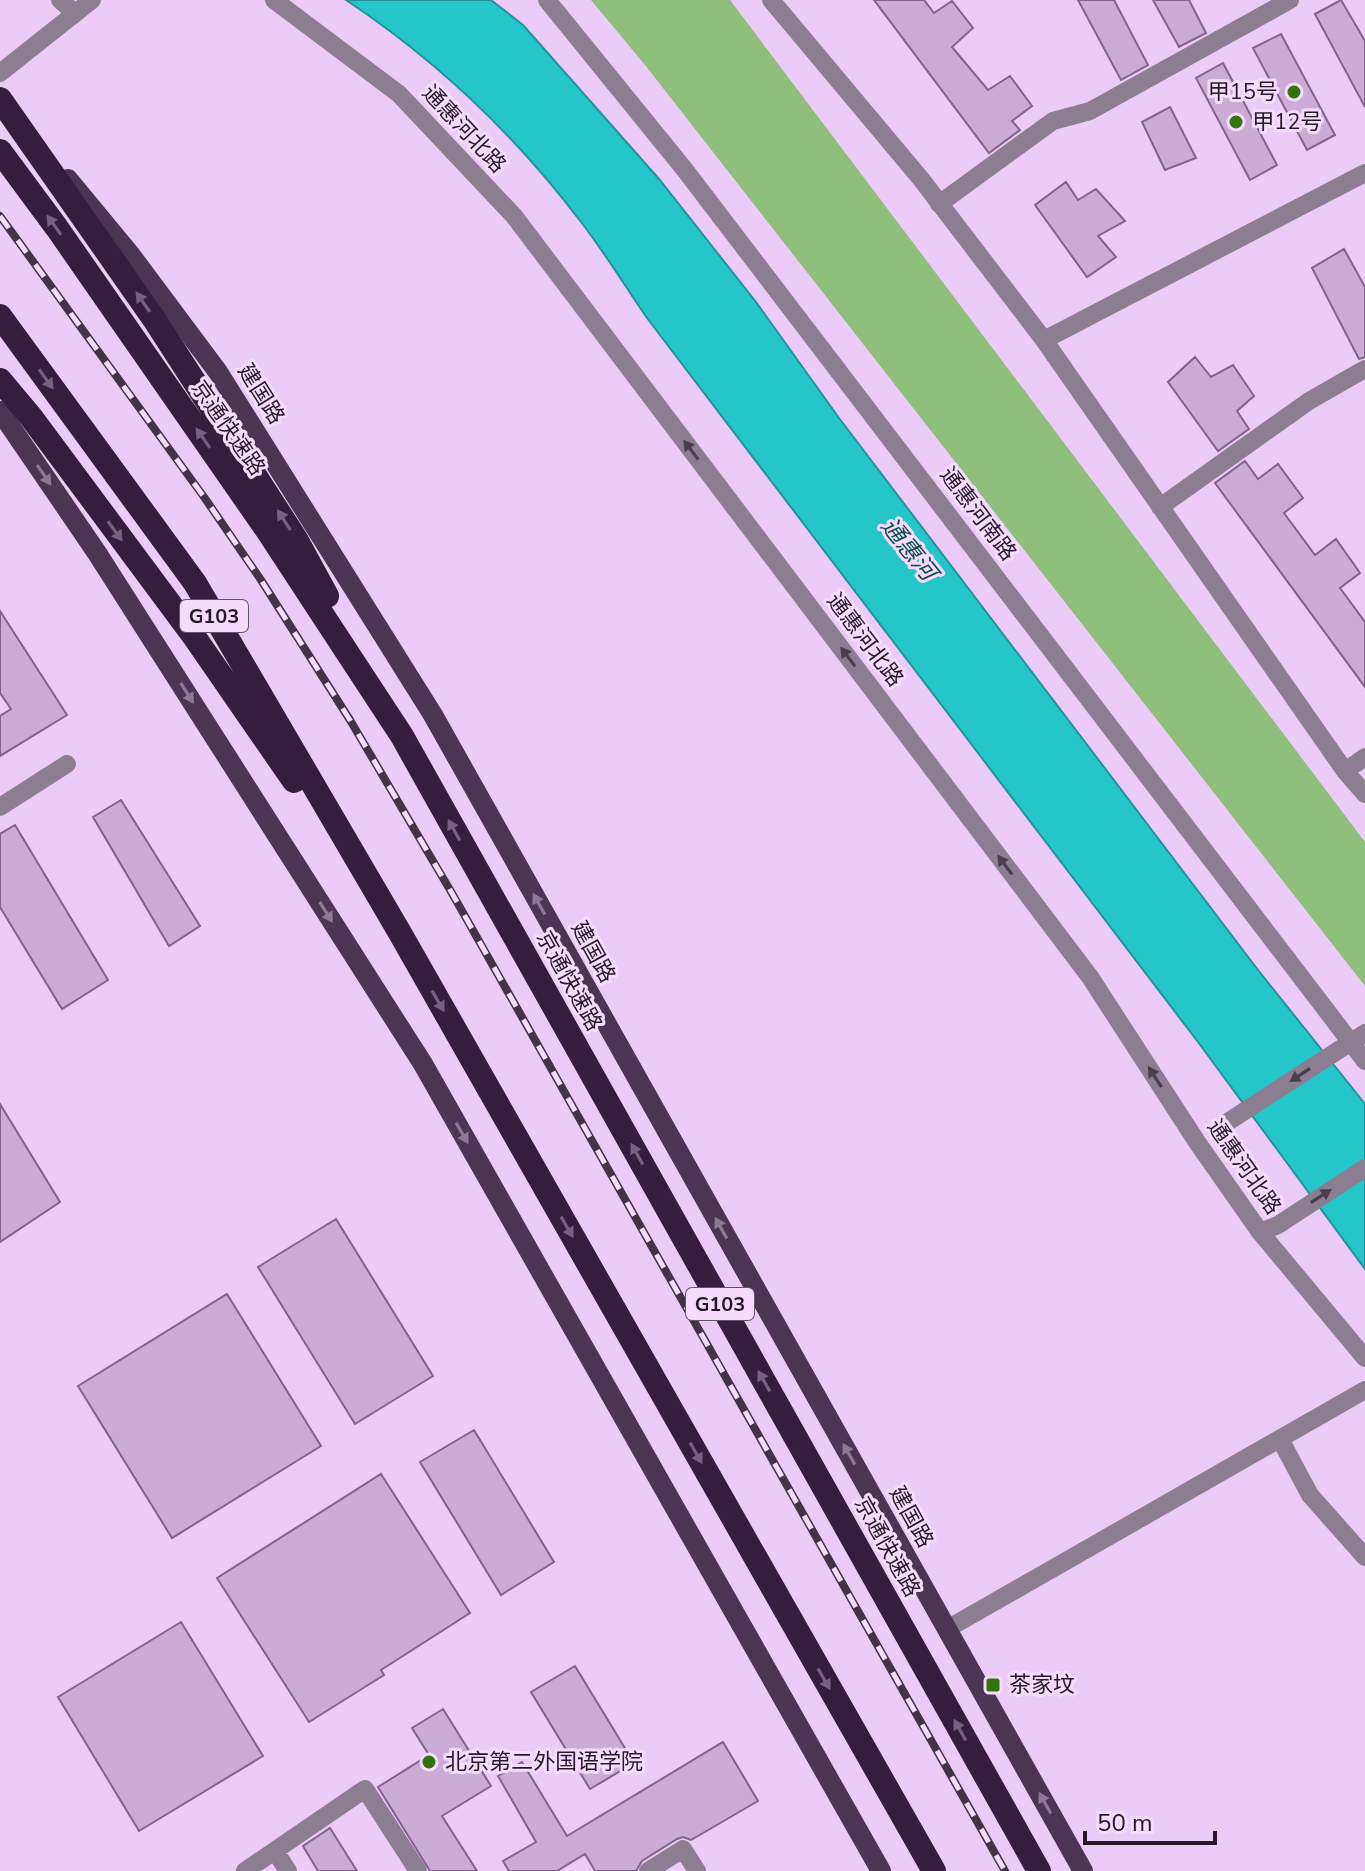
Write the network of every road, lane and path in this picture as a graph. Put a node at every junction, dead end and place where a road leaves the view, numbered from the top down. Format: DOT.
graph roads {
  1 [pos="60,0"];
  2 [pos="92,0"];
  3 [pos="274,0"];
  4 [pos="547,0"];
  5 [pos="771,0"];
  6 [pos="1290,0"];
  7 [pos="75,13"];
  8 [pos="0,73"];
  9 [pos="0,98"];
  10 [pos="0,151"];
  11 [pos="1365,173"];
  12 [pos="939,204"];
  13 [pos="0,316"];
  14 [pos="1044,340"];
  15 [pos="1365,369"];
  16 [pos="0,380"];
  17 [pos="0,411"];
  18 [pos="1160,507"];
  19 [pos="402,736"];
  20 [pos="1365,757"];
  21 [pos="67,764"];
  22 [pos="1345,771"];
  23 [pos="1365,794"];
  24 [pos="0,807"];
  25 [pos="400,933"];
  26 [pos="1365,1033"];
  27 [pos="1365,1061"];
  28 [pos="1197,1142"];
  29 [pos="1365,1168"];
  30 [pos="1260,1232"];
  31 [pos="1365,1358"];
  32 [pos="1365,1390"];
  33 [pos="1280,1439"];
  34 [pos="1365,1557"];
  35 [pos="947,1629"];
  36 [pos="275,1851"];
  37 [pos="649,1870"];
  38 [pos="245,1871"];
  39 [pos="288,1871"];
  40 [pos="418,1871"];
  41 [pos="697,1871"];
  42 [pos="881,1871"];
  43 [pos="934,1871"];
  44 [pos="1039,1871"];
  45 [pos="1083,1871"];
  1 -- 7 [label="street"];
  2 -- 7 [label="street"];
  28 -- 3 [label="street, 通惠河北路, one-way"];
  4 -- 27 [label="street, 通惠河南路"];
  5 -- 12 [label="street"];
  6 -- 12 [label="street"];
  7 -- 8 [label="street"];
  19 -- 9 [label="highway, one-way"];
  35 -- 9 [label="main road, 建国路, one-way"];
  19 -- 10 [label="highway, 京通快速路 / G103, one-way"];
  11 -- 14 [label="street"];
  12 -- 14 [label="street"];
  13 -- 25 [label="highway, G103, one-way"];
  14 -- 18 [label="street"];
  15 -- 18 [label="street"];
  16 -- 25 [label="highway, one-way"];
  17 -- 42 [label="main road, one-way"];
  18 -- 22 [label="street"];
  44 -- 19 [label="highway, 京通快速路 / G103, one-way"];
  20 -- 22 [label="street"];
  21 -- 24 [label="street"];
  22 -- 23 [label="street"];
  25 -- 43 [label="highway, G103, one-way"];
  26 -- 28 [label="street, one-way, bridge"];
  28 -- 30 [label="street, 通惠河北路"];
  30 -- 29 [label="street, one-way"];
  30 -- 31 [label="street, 通惠河北路"];
  32 -- 33 [label="street"];
  33 -- 34 [label="street"];
  33 -- 35 [label="street"];
  45 -- 35 [label="main road, 建国路, one-way"];
  36 -- 38 [label="street"];
  36 -- 39 [label="street"];
  36 -- 40 [label="street"];
  37 -- 41 [label="street"];
}
